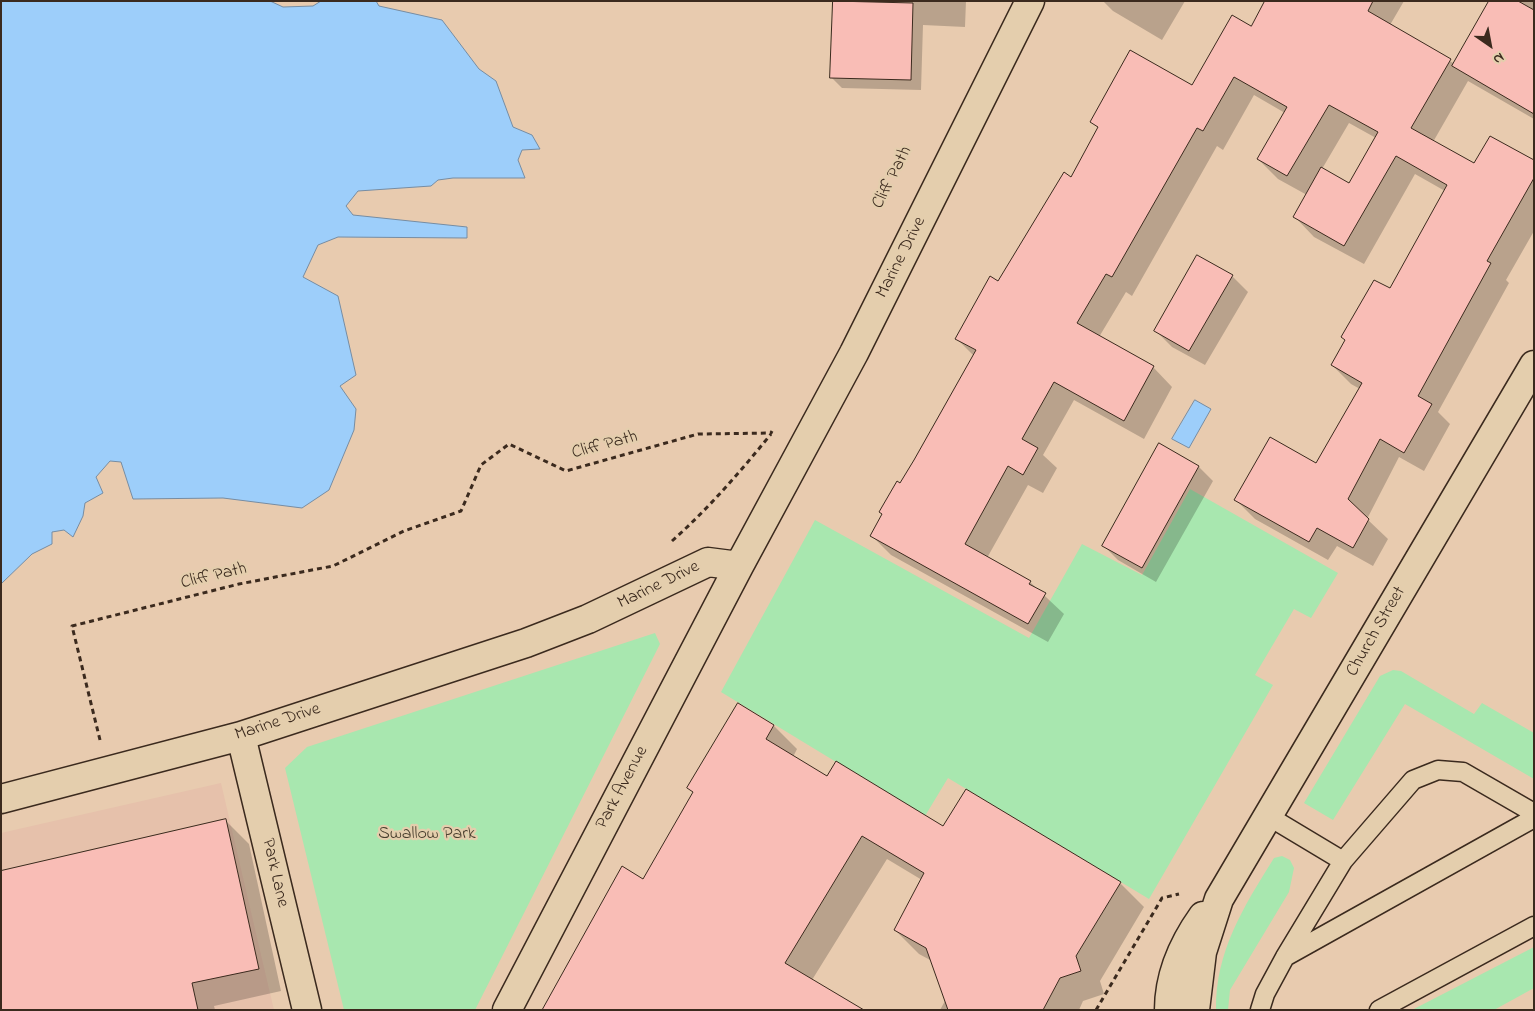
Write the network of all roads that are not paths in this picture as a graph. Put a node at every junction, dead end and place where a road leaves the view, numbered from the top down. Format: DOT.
graph roads {
  1 [pos="1030,1"];
  2 [pos="1534,365"];
  3 [pos="739,566"];
  4 [pos="241,736"];
  5 [pos="1,799"];
  6 [pos="1534,813"];
  7 [pos="1268,816"];
  8 [pos="1534,818"];
  9 [pos="1343,861"];
  10 [pos="1219,899"];
  11 [pos="1534,926"];
  12 [pos="1285,957"];
  13 [pos="306,1010"];
  14 [pos="507,1010"];
  15 [pos="1169,1010"];
  16 [pos="1195,1010"];
  17 [pos="1260,1010"];
  18 [pos="1379,1010"];
  1 -- 3 [label="street, Marine Drive"];
  2 -- 7 [label="street, Church Street"];
  3 -- 4 [label="street, Marine Drive"];
  3 -- 14 [label="street, Park Avenue"];
  4 -- 5 [label="street, Marine Drive"];
  4 -- 13 [label="street, Park Lane"];
  6 -- 9 [label="lane"];
  7 -- 9 [label="lane"];
  7 -- 10 [label="street, Church Street"];
  8 -- 12 [label="lane"];
  9 -- 12 [label="lane"];
  10 -- 15 [label="street, Church Street"];
  10 -- 16 [label="street, Church Street"];
  11 -- 18 [label="lane"];
  12 -- 17 [label="lane"];
}
